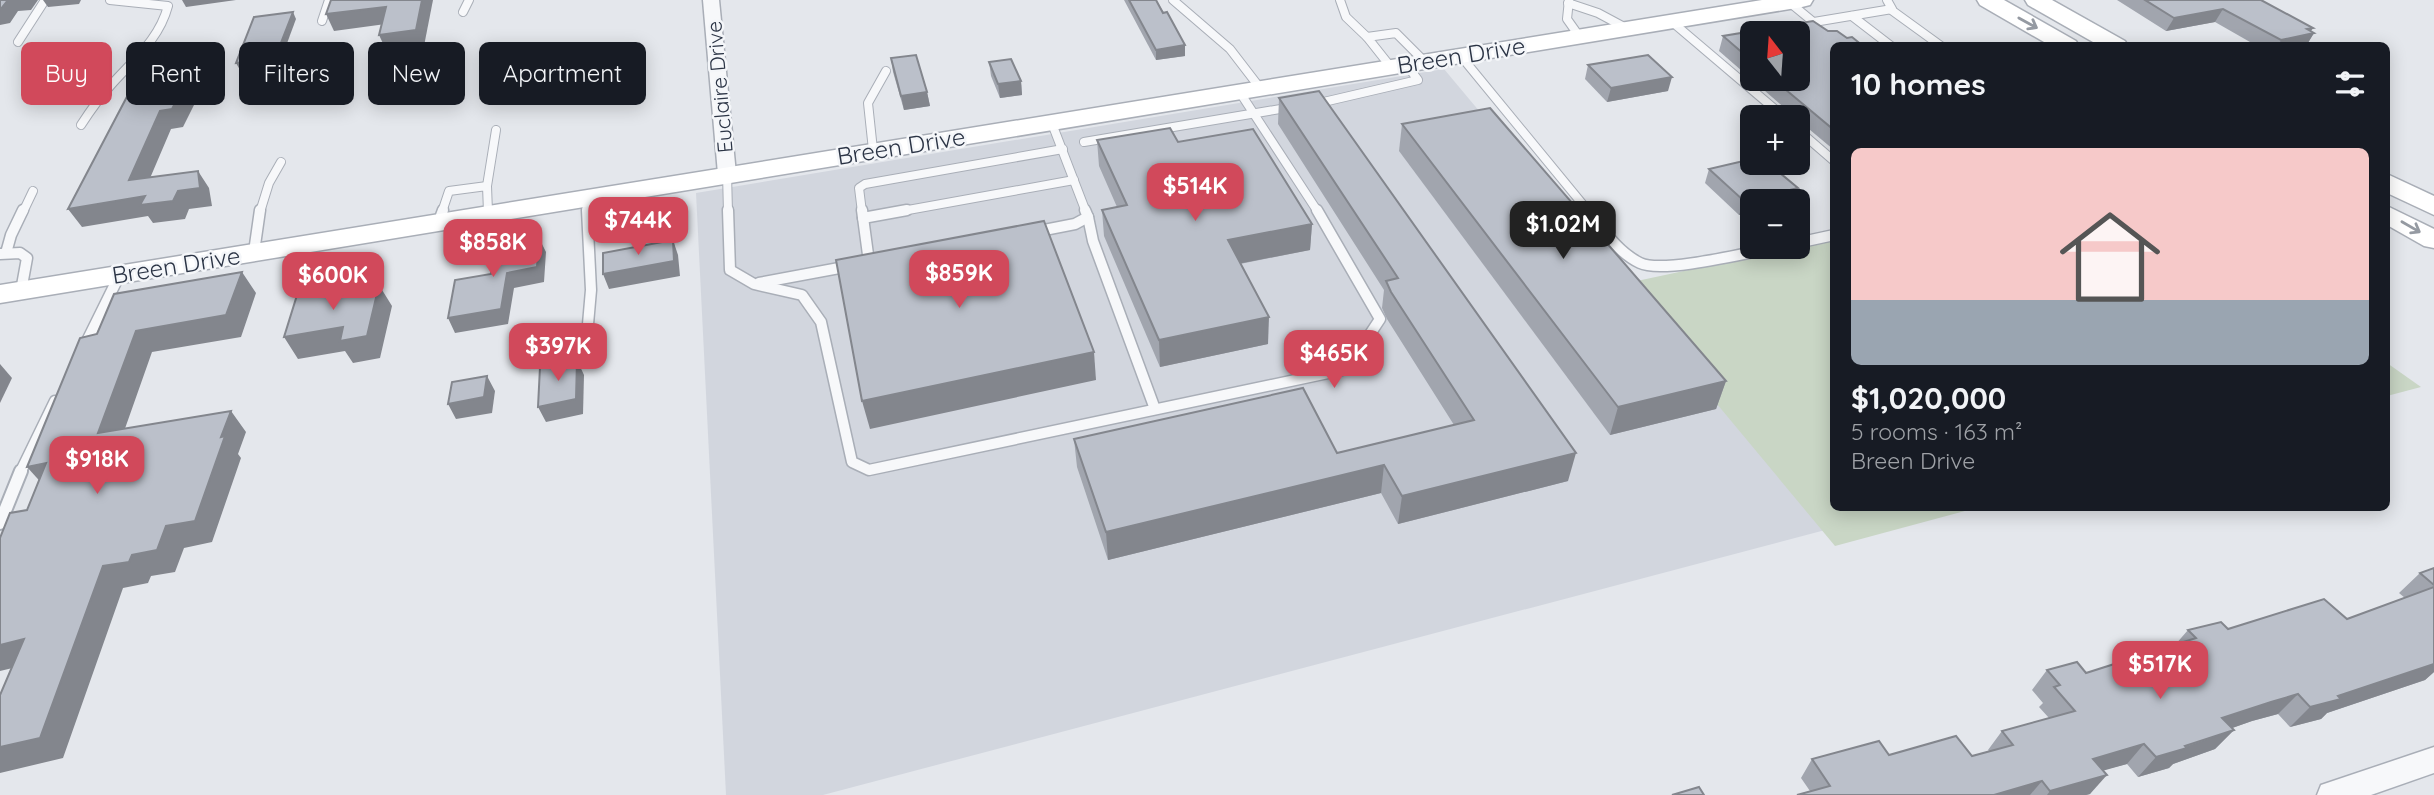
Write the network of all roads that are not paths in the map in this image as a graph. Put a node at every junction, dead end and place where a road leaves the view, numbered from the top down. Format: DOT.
graph roads {
  1 [pos="45,0"];
  2 [pos="110,0"];
  3 [pos="329,0"];
  4 [pos="469,0"];
  5 [pos="711,0"];
  6 [pos="1173,0"];
  7 [pos="1340,0"];
  8 [pos="1887,0"];
  9 [pos="1989,0"];
  10 [pos="2036,0"];
  11 [pos="1796,1"];
  12 [pos="1569,2"];
  13 [pos="1891,9"];
  14 [pos="463,12"];
  15 [pos="1852,16"];
  16 [pos="1671,21"];
  17 [pos="322,22"];
  18 [pos="1814,22"];
  19 [pos="1626,29"];
  20 [pos="1828,33"];
  21 [pos="1579,36"];
  22 [pos="1367,37"];
  23 [pos="18,42"];
  24 [pos="1886,42"];
  25 [pos="1936,42"];
  26 [pos="2061,42"];
  27 [pos="2110,42"];
  28 [pos="1460,55"];
  29 [pos="1407,64"];
  30 [pos="886,71"];
  31 [pos="1367,80"];
  32 [pos="1249,89"];
  33 [pos="1770,105"];
  34 [pos="1253,114"];
  35 [pos="1051,121"];
  36 [pos="1124,123"];
  37 [pos="81,125"];
  38 [pos="496,131"];
  39 [pos="1810,140"];
  40 [pos="1084,142"];
  41 [pos="1063,149"];
  42 [pos="873,150"];
  43 [pos="1830,157"];
  44 [pos="281,162"];
  45 [pos="727,174"];
  46 [pos="1074,180"];
  47 [pos="2390,184"];
  48 [pos="487,186"];
  49 [pos="33,191"];
  50 [pos="586,197"];
  51 [pos="2434,207"];
  52 [pos="488,213"];
  53 [pos="2390,216"];
  54 [pos="1088,217"];
  55 [pos="863,218"];
  56 [pos="439,221"];
  57 [pos="1020,234"];
  58 [pos="1830,236"];
  59 [pos="1810,240"];
  60 [pos="2434,240"];
  61 [pos="254,252"];
  62 [pos="3,253"];
  63 [pos="1740,254"];
  64 [pos="883,260"];
  65 [pos="869,262"];
  66 [pos="120,274"];
  67 [pos="754,284"];
  68 [pos="10,293"];
  69 [pos="586,348"];
  70 [pos="81,353"];
  71 [pos="61,388"];
  72 [pos="1155,410"];
  73 [pos="0,523"];
  74 [pos="2434,760"];
  75 [pos="2332,795"];
  1 -- 23 [label="lane"];
  2 -- 37 [label="lane"];
  3 -- 17 [label="lane"];
  4 -- 14 [label="lane"];
  5 -- 45 [label="street, Euclaire Drive"];
  6 -- 32 [label="lane"];
  7 -- 22 [label="lane"];
  8 -- 13 [label="lane"];
  9 -- 26 [label="street, one-way"];
  10 -- 27 [label="street"];
  11 -- 16 [label="street, Breen Drive"];
  11 -- 18 [label="lane"];
  12 -- 19 [label="lane"];
  12 -- 21 [label="lane"];
  13 -- 15 [label="lane"];
  13 -- 25 [label="lane"];
  15 -- 18 [label="lane"];
  15 -- 24 [label="lane"];
  16 -- 19 [label="street, Breen Drive"];
  16 -- 33 [label="lane"];
  18 -- 20 [label="lane"];
  19 -- 21 [label="street, Breen Drive"];
  21 -- 28 [label="street, Breen Drive"];
  22 -- 29 [label="lane"];
  22 -- 29 [label="lane"];
  28 -- 29 [label="street, Breen Drive"];
  28 -- 63 [label="lane"];
  29 -- 31 [label="street, Breen Drive"];
  30 -- 42 [label="lane"];
  31 -- 32 [label="street, Breen Drive"];
  31 -- 34 [label="lane"];
  32 -- 34 [label="lane"];
  32 -- 36 [label="street, Breen Drive"];
  34 -- 36 [label="lane"];
  34 -- 72 [label="lane"];
  35 -- 36 [label="street, Breen Drive"];
  35 -- 41 [label="lane"];
  35 -- 42 [label="street, Breen Drive"];
  36 -- 40 [label="lane"];
  38 -- 48 [label="lane"];
  39 -- 43 [label="lane"];
  41 -- 46 [label="lane"];
  41 -- 55 [label="lane"];
  42 -- 45 [label="street, Breen Drive"];
  44 -- 61 [label="lane"];
  45 -- 50 [label="street, Breen Drive"];
  45 -- 67 [label="lane"];
  46 -- 54 [label="lane"];
  46 -- 55 [label="lane"];
  47 -- 51 [label="street"];
  48 -- 52 [label="lane"];
  48 -- 56 [label="lane"];
  49 -- 62 [label="lane"];
  50 -- 52 [label="street, Breen Drive"];
  50 -- 69 [label="lane"];
  52 -- 56 [label="street, Breen Drive"];
  53 -- 60 [label="street, one-way"];
  54 -- 57 [label="lane"];
  54 -- 72 [label="lane"];
  55 -- 65 [label="lane"];
  56 -- 61 [label="street, Breen Drive"];
  58 -- 59 [label="lane"];
  61 -- 66 [label="street, Breen Drive"];
  62 -- 68 [label="lane"];
  64 -- 65 [label="lane"];
  65 -- 67 [label="lane"];
  66 -- 68 [label="street, Breen Drive"];
  66 -- 70 [label="lane"];
  67 -- 72 [label="lane"];
  71 -- 73 [label="lane"];
  74 -- 75 [label="street"];
}
